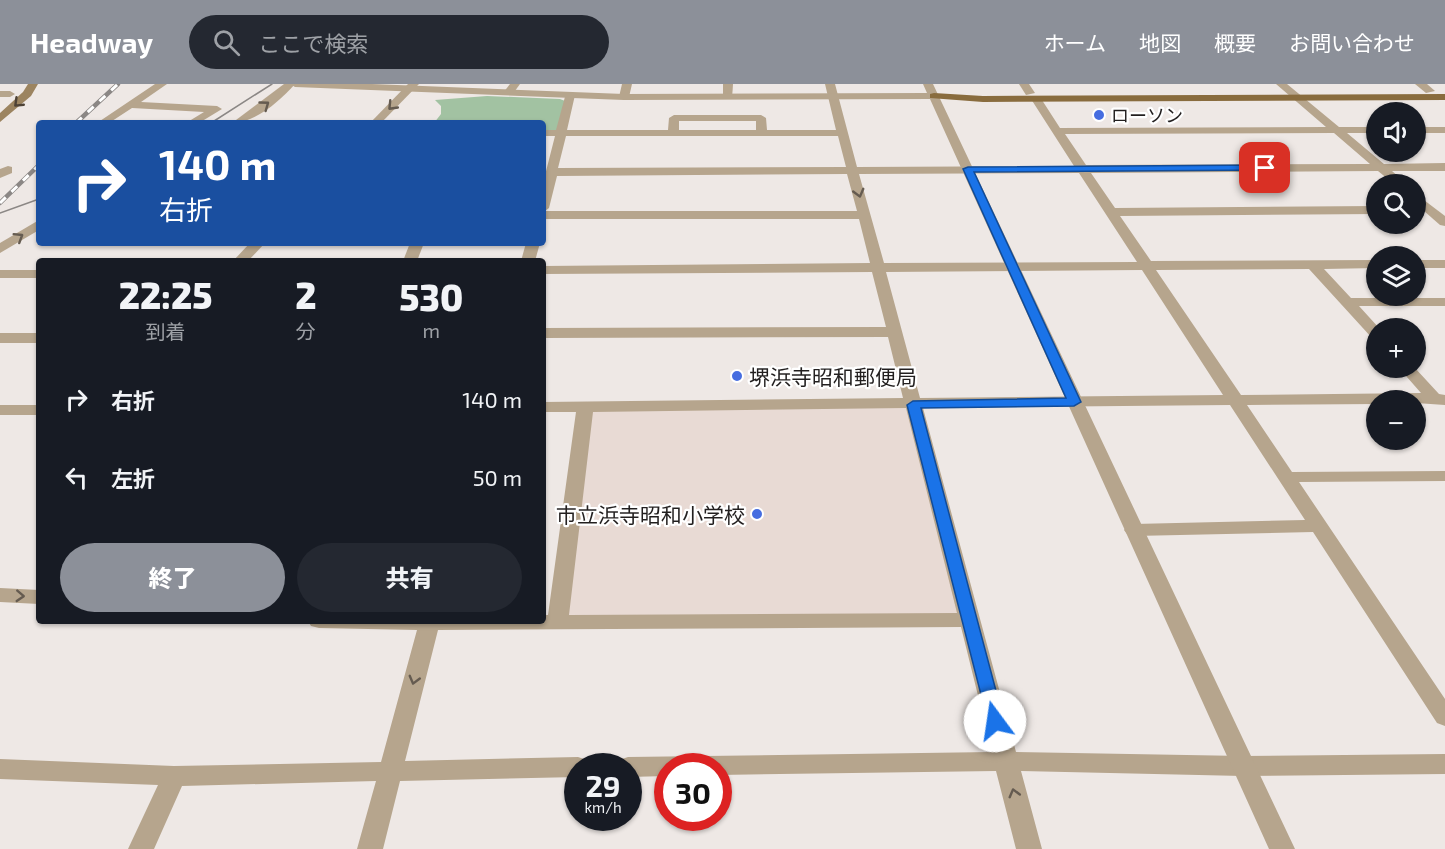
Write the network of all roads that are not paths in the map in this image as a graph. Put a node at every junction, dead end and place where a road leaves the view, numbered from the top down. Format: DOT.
graph roads {
  1 [pos="18,84"];
  2 [pos="33,84"];
  3 [pos="162,84"];
  4 [pos="290,84"];
  5 [pos="295,84"];
  6 [pos="627,84"];
  7 [pos="728,84"];
  8 [pos="1281,84"];
  9 [pos="1420,84"];
  10 [pos="412,86"];
  11 [pos="512,88"];
  12 [pos="831,90"];
  13 [pos="931,90"];
  14 [pos="1445,90"];
  15 [pos="1430,91"];
  16 [pos="1030,92"];
  17 [pos="5,94"];
  18 [pos="1293,94"];
  19 [pos="570,95"];
  20 [pos="624,97"];
  21 [pos="729,97"];
  22 [pos="1445,97"];
  23 [pos="0,105"];
  24 [pos="129,105"];
  25 [pos="0,119"];
  26 [pos="106,120"];
  27 [pos="197,120"];
  28 [pos="242,120"];
  29 [pos="378,120"];
  30 [pos="1334,130"];
  31 [pos="1366,130"];
  32 [pos="1426,130"];
  33 [pos="1445,130"];
  34 [pos="1058,131"];
  35 [pos="562,133"];
  36 [pos="842,133"];
  37 [pos="546,134"];
  38 [pos="1380,167"];
  39 [pos="1445,167"];
  40 [pos="968,169"];
  41 [pos="1081,169"];
  42 [pos="852,170"];
  43 [pos="549,173"];
  44 [pos="1389,174"];
  45 [pos="546,190"];
  46 [pos="1426,206"];
  47 [pos="1426,209"];
  48 [pos="1430,209"];
  49 [pos="1445,209"];
  50 [pos="1366,210"];
  51 [pos="1109,212"];
  52 [pos="546,215"];
  53 [pos="865,215"];
  54 [pos="1445,222"];
  55 [pos="36,226"];
  56 [pos="255,246"];
  57 [pos="0,249"];
  58 [pos="243,258"];
  59 [pos="1366,264"];
  60 [pos="1426,264"];
  61 [pos="1445,264"];
  62 [pos="1145,265"];
  63 [pos="1313,265"];
  64 [pos="1013,267"];
  65 [pos="879,268"];
  66 [pos="546,270"];
  67 [pos="0,274"];
  68 [pos="36,274"];
  69 [pos="1348,302"];
  70 [pos="1445,302"];
  71 [pos="1366,322"];
  72 [pos="895,332"];
  73 [pos="546,333"];
  74 [pos="0,338"];
  75 [pos="36,338"];
  76 [pos="1418,378"];
  77 [pos="1440,399"];
  78 [pos="1235,401"];
  79 [pos="1074,402"];
  80 [pos="913,405"];
  81 [pos="546,407"];
  82 [pos="585,407"];
  83 [pos="0,410"];
  84 [pos="36,410"];
  85 [pos="1445,476"];
  86 [pos="1287,477"];
  87 [pos="1319,526"];
  88 [pos="1134,530"];
  89 [pos="0,595"];
  90 [pos="36,597"];
  91 [pos="970,620"];
  92 [pos="546,622"];
  93 [pos="558,622"];
  94 [pos="428,624"];
  95 [pos="1445,717"];
  96 [pos="1005,761"];
  97 [pos="1445,764"];
  98 [pos="642,766"];
  99 [pos="1243,766"];
  100 [pos="564,767"];
  101 [pos="0,769"];
  102 [pos="391,770"];
  103 [pos="174,776"];
  104 [pos="141,849"];
  105 [pos="370,849"];
  106 [pos="1029,849"];
  107 [pos="1282,849"];
  1 -- 17 [label="main road"];
  2 -- 25 [label="main road, one-way"];
  3 -- 24 [label="street"];
  28 -- 4 [label="street, one-way"];
  5 -- 10 [label="street"];
  6 -- 20 [label="street"];
  7 -- 21 [label="street"];
  8 -- 18 [label="street"];
  9 -- 15 [label="street"];
  10 -- 11 [label="street"];
  10 -- 29 [label="street, one-way"];
  11 -- 19 [label="street"];
  12 -- 13 [label="street"];
  12 -- 21 [label="street"];
  12 -- 36 [label="street"];
  13 -- 16 [label="main road"];
  13 -- 40 [label="street"];
  14 -- 15 [label="main road"];
  15 -- 18 [label="main road"];
  16 -- 18 [label="main road"];
  16 -- 34 [label="street"];
  17 -- 23 [label="main road"];
  18 -- 22 [label="main road"];
  18 -- 30 [label="street"];
  19 -- 20 [label="street"];
  19 -- 35 [label="street"];
  20 -- 21 [label="street"];
  24 -- 26 [label="street"];
  24 -- 27 [label="street"];
  30 -- 31 [label="street"];
  30 -- 34 [label="street"];
  30 -- 38 [label="street"];
  32 -- 33 [label="street"];
  34 -- 41 [label="street"];
  35 -- 36 [label="street"];
  35 -- 37 [label="street"];
  35 -- 43 [label="street"];
  36 -- 42 [label="street"];
  38 -- 39 [label="street"];
  38 -- 41 [label="street"];
  38 -- 44 [label="street"];
  40 -- 41 [label="street"];
  40 -- 42 [label="street"];
  40 -- 64 [label="street"];
  41 -- 51 [label="street"];
  42 -- 43 [label="street"];
  42 -- 53 [label="street, one-way"];
  43 -- 45 [label="street"];
  46 -- 48 [label="street"];
  47 -- 48 [label="street"];
  48 -- 49 [label="street"];
  48 -- 54 [label="street"];
  50 -- 51 [label="street"];
  51 -- 62 [label="street"];
  52 -- 53 [label="street"];
  53 -- 65 [label="street"];
  57 -- 55 [label="street, one-way"];
  56 -- 58 [label="street"];
  59 -- 63 [label="street"];
  60 -- 61 [label="street"];
  62 -- 63 [label="street"];
  62 -- 64 [label="street"];
  62 -- 78 [label="street"];
  63 -- 69 [label="street"];
  64 -- 65 [label="street"];
  64 -- 79 [label="street"];
  65 -- 66 [label="street"];
  65 -- 72 [label="street"];
  67 -- 68 [label="street"];
  69 -- 70 [label="street"];
  69 -- 71 [label="street"];
  72 -- 73 [label="street"];
  72 -- 80 [label="street"];
  74 -- 75 [label="street"];
  76 -- 77 [label="street"];
  77 -- 78 [label="street"];
  78 -- 79 [label="street"];
  78 -- 86 [label="street"];
  79 -- 80 [label="street"];
  79 -- 88 [label="street"];
  80 -- 82 [label="street"];
  80 -- 91 [label="street"];
  81 -- 82 [label="street"];
  82 -- 93 [label="street"];
  83 -- 84 [label="street"];
  85 -- 86 [label="street"];
  86 -- 87 [label="street"];
  87 -- 88 [label="street"];
  87 -- 95 [label="street"];
  88 -- 99 [label="street"];
  89 -- 90 [label="street, one-way"];
  91 -- 93 [label="street"];
  91 -- 96 [label="street"];
  92 -- 93 [label="street"];
  94 -- 102 [label="street, one-way"];
  96 -- 98 [label="street"];
  96 -- 99 [label="street"];
  106 -- 96 [label="street, one-way"];
  97 -- 99 [label="street"];
  99 -- 107 [label="street"];
  100 -- 102 [label="street"];
  101 -- 103 [label="street"];
  102 -- 103 [label="street"];
  102 -- 105 [label="street"];
  103 -- 104 [label="street"];
}
